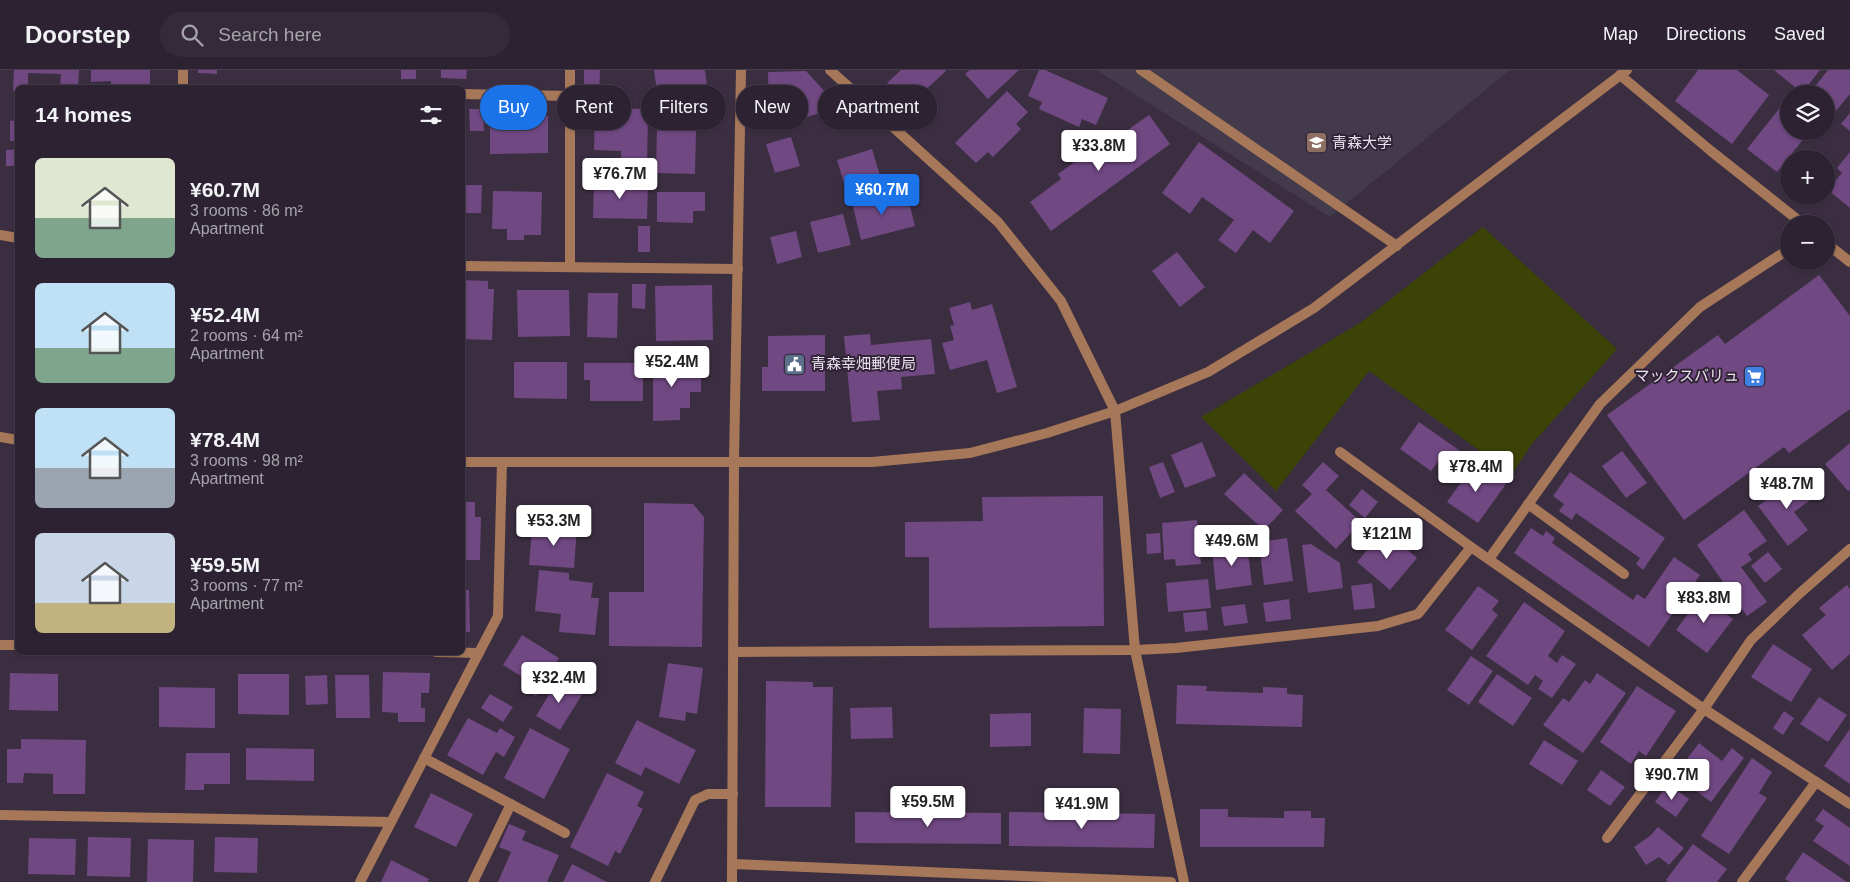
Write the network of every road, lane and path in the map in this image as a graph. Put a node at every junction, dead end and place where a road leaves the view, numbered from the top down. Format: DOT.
graph roads {
  1 [pos="183,70"];
  2 [pos="570,70"];
  3 [pos="741,70"];
  4 [pos="830,70"];
  5 [pos="1141,70"];
  6 [pos="1623,72"];
  7 [pos="183,85"];
  8 [pos="569,85"];
  9 [pos="465,94"];
  10 [pos="557,96"];
  11 [pos="569,130"];
  12 [pos="1792,215"];
  13 [pos="0,235"];
  14 [pos="15,238"];
  15 [pos="1397,246"];
  16 [pos="1835,250"];
  17 [pos="1780,255"];
  18 [pos="1850,262"];
  19 [pos="465,266"];
  20 [pos="570,267"];
  21 [pos="738,269"];
  22 [pos="1115,411"];
  23 [pos="0,437"];
  24 [pos="15,440"];
  25 [pos="1340,452"];
  26 [pos="734,461"];
  27 [pos="465,462"];
  28 [pos="502,462"];
  29 [pos="1528,504"];
  30 [pos="1471,546"];
  31 [pos="1850,549"];
  32 [pos="1489,559"];
  33 [pos="1624,574"];
  34 [pos="0,645"];
  35 [pos="15,645"];
  36 [pos="1135,650"];
  37 [pos="734,652"];
  38 [pos="465,653"];
  39 [pos="479,653"];
  40 [pos="1704,709"];
  41 [pos="424,758"];
  42 [pos="1816,782"];
  43 [pos="733,794"];
  44 [pos="511,804"];
  45 [pos="1850,804"];
  46 [pos="0,815"];
  47 [pos="391,822"];
  48 [pos="565,833"];
  49 [pos="1606,838"];
  50 [pos="732,864"];
  51 [pos="1005,879"];
  52 [pos="1112,881"];
  53 [pos="360,882"];
  54 [pos="473,882"];
  55 [pos="655,882"];
  56 [pos="732,882"];
  57 [pos="1171,882"];
  58 [pos="1184,882"];
  59 [pos="1742,882"];
  1 -- 7 [label="street"];
  2 -- 8 [label="street"];
  3 -- 21 [label="street"];
  4 -- 22 [label="street"];
  5 -- 15 [label="street"];
  6 -- 12 [label="street"];
  6 -- 15 [label="street"];
  9 -- 10 [label="street"];
  11 -- 20 [label="street"];
  13 -- 14 [label="street"];
  15 -- 22 [label="street"];
  16 -- 18 [label="street"];
  17 -- 29 [label="street"];
  19 -- 20 [label="street"];
  20 -- 21 [label="street"];
  21 -- 26 [label="street"];
  22 -- 26 [label="street"];
  22 -- 36 [label="street"];
  23 -- 24 [label="street"];
  25 -- 30 [label="street"];
  26 -- 28 [label="street"];
  26 -- 37 [label="street"];
  27 -- 28 [label="street"];
  28 -- 39 [label="street"];
  29 -- 32 [label="street"];
  29 -- 33 [label="street"];
  30 -- 32 [label="street"];
  30 -- 36 [label="street"];
  31 -- 40 [label="street"];
  32 -- 40 [label="street"];
  34 -- 35 [label="street"];
  36 -- 37 [label="street"];
  36 -- 58 [label="street"];
  37 -- 43 [label="street"];
  38 -- 39 [label="street"];
  39 -- 41 [label="street"];
  40 -- 42 [label="street"];
  40 -- 49 [label="street"];
  41 -- 44 [label="street"];
  41 -- 47 [label="street"];
  42 -- 45 [label="street"];
  42 -- 59 [label="street"];
  43 -- 50 [label="street"];
  43 -- 55 [label="street"];
  44 -- 48 [label="street"];
  44 -- 54 [label="street"];
  46 -- 47 [label="street"];
  47 -- 53 [label="street"];
  50 -- 51 [label="street"];
  50 -- 56 [label="street"];
  51 -- 52 [label="street"];
  52 -- 57 [label="street"];
}
